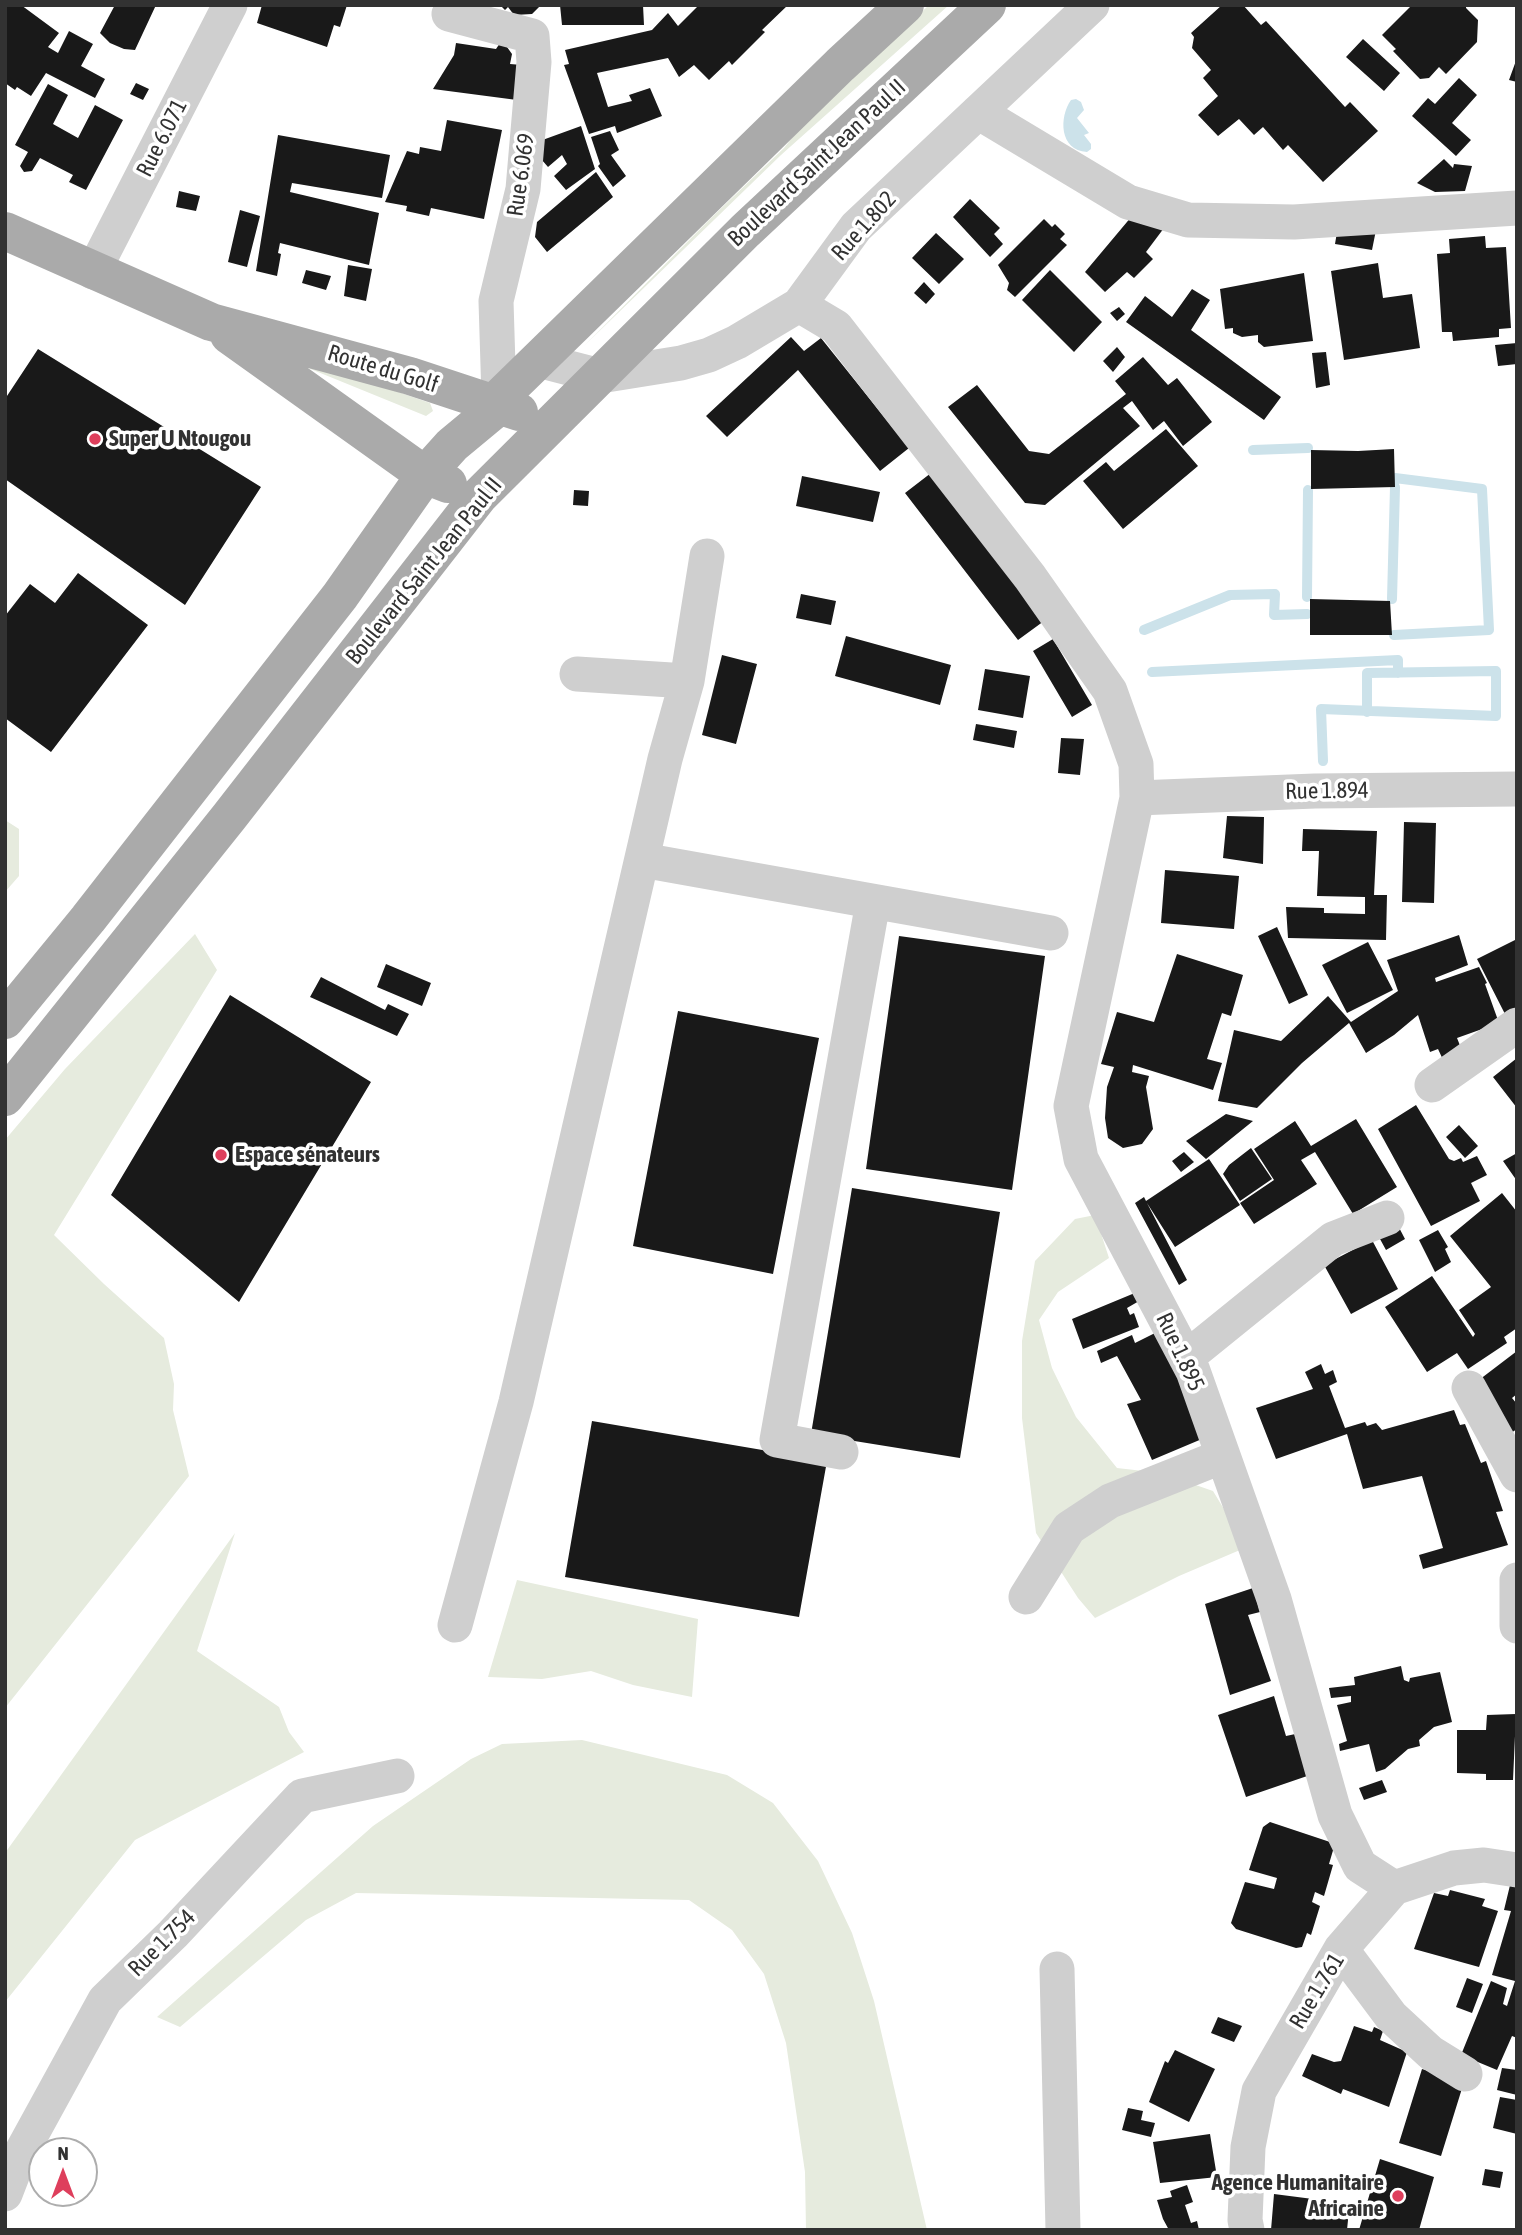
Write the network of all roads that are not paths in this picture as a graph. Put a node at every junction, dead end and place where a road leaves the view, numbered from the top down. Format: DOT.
graph roads {
  1 [pos="230,5"];
  2 [pos="905,5"];
  3 [pos="987,5"];
  4 [pos="1092,5"];
  5 [pos="449,15"];
  6 [pos="978,112"];
  7 [pos="1517,208"];
  8 [pos="5,231"];
  9 [pos="93,272"];
  10 [pos="799,304"];
  11 [pos="211,322"];
  12 [pos="538,360"];
  13 [pos="600,376"];
  14 [pos="499,402"];
  15 [pos="554,424"];
  16 [pos="425,475"];
  17 [pos="479,496"];
  18 [pos="708,556"];
  19 [pos="577,674"];
  20 [pos="687,681"];
  21 [pos="1517,789"];
  22 [pos="1137,798"];
  23 [pos="642,860"];
  24 [pos="873,902"];
  25 [pos="1051,933"];
  26 [pos="5,1020"];
  27 [pos="1517,1025"];
  28 [pos="1432,1085"];
  29 [pos="5,1097"];
  30 [pos="1387,1217"];
  31 [pos="1186,1358"];
  32 [pos="1469,1388"];
  33 [pos="841,1452"];
  34 [pos="1223,1456"];
  35 [pos="1517,1475"];
  36 [pos="1517,1580"];
  37 [pos="1026,1597"];
  38 [pos="455,1625"];
  39 [pos="1517,1626"];
  40 [pos="397,1776"];
  41 [pos="1517,1869"];
  42 [pos="1394,1888"];
  43 [pos="1341,1949"];
  44 [pos="1057,1969"];
  45 [pos="1465,2074"];
  46 [pos="5,2194"];
  47 [pos="1063,2230"];
  48 [pos="1247,2230"];
  1 -- 9 [label="street, Rue 6.071"];
  2 -- 12 [label="main road"];
  3 -- 13 [label="main road, Boulevard Saint Jean Paul II"];
  4 -- 6 [label="street, Rue 1.802"];
  5 -- 14 [label="street, Rue 6.069"];
  6 -- 7 [label="street"];
  6 -- 10 [label="street, Rue 1.802"];
  8 -- 9 [label="main road, Route du Golf"];
  9 -- 11 [label="main road, Route du Golf"];
  10 -- 13 [label="street, Rue 1.802"];
  10 -- 22 [label="street, Rue 1.895"];
  11 -- 14 [label="main road, Route du Golf"];
  11 -- 16 [label="main road, Route du Golf"];
  12 -- 13 [label="street"];
  12 -- 14 [label="main road"];
  13 -- 15 [label="main road, Boulevard Saint Jean Paul II"];
  14 -- 15 [label="main road, Route du Golf"];
  14 -- 16 [label="main road"];
  15 -- 17 [label="main road, Boulevard Saint Jean Paul II"];
  16 -- 17 [label="main road, Route du Golf"];
  16 -- 26 [label="main road"];
  17 -- 29 [label="main road, Boulevard Saint Jean Paul II"];
  18 -- 20 [label="street"];
  19 -- 20 [label="street"];
  20 -- 23 [label="street"];
  21 -- 22 [label="street, Rue 1.894"];
  22 -- 31 [label="street, Rue 1.895"];
  23 -- 24 [label="street"];
  23 -- 38 [label="street"];
  24 -- 25 [label="street"];
  24 -- 33 [label="street"];
  27 -- 28 [label="street"];
  30 -- 31 [label="street"];
  31 -- 34 [label="street, Rue 1.895"];
  32 -- 35 [label="street"];
  34 -- 37 [label="street"];
  34 -- 42 [label="street, Rue 1.895"];
  36 -- 39 [label="street"];
  40 -- 46 [label="street, Rue 1.754"];
  41 -- 42 [label="street"];
  42 -- 43 [label="street, Rue 1.761"];
  43 -- 45 [label="street"];
  43 -- 48 [label="street, Rue 1.761"];
  44 -- 47 [label="street"];
}
